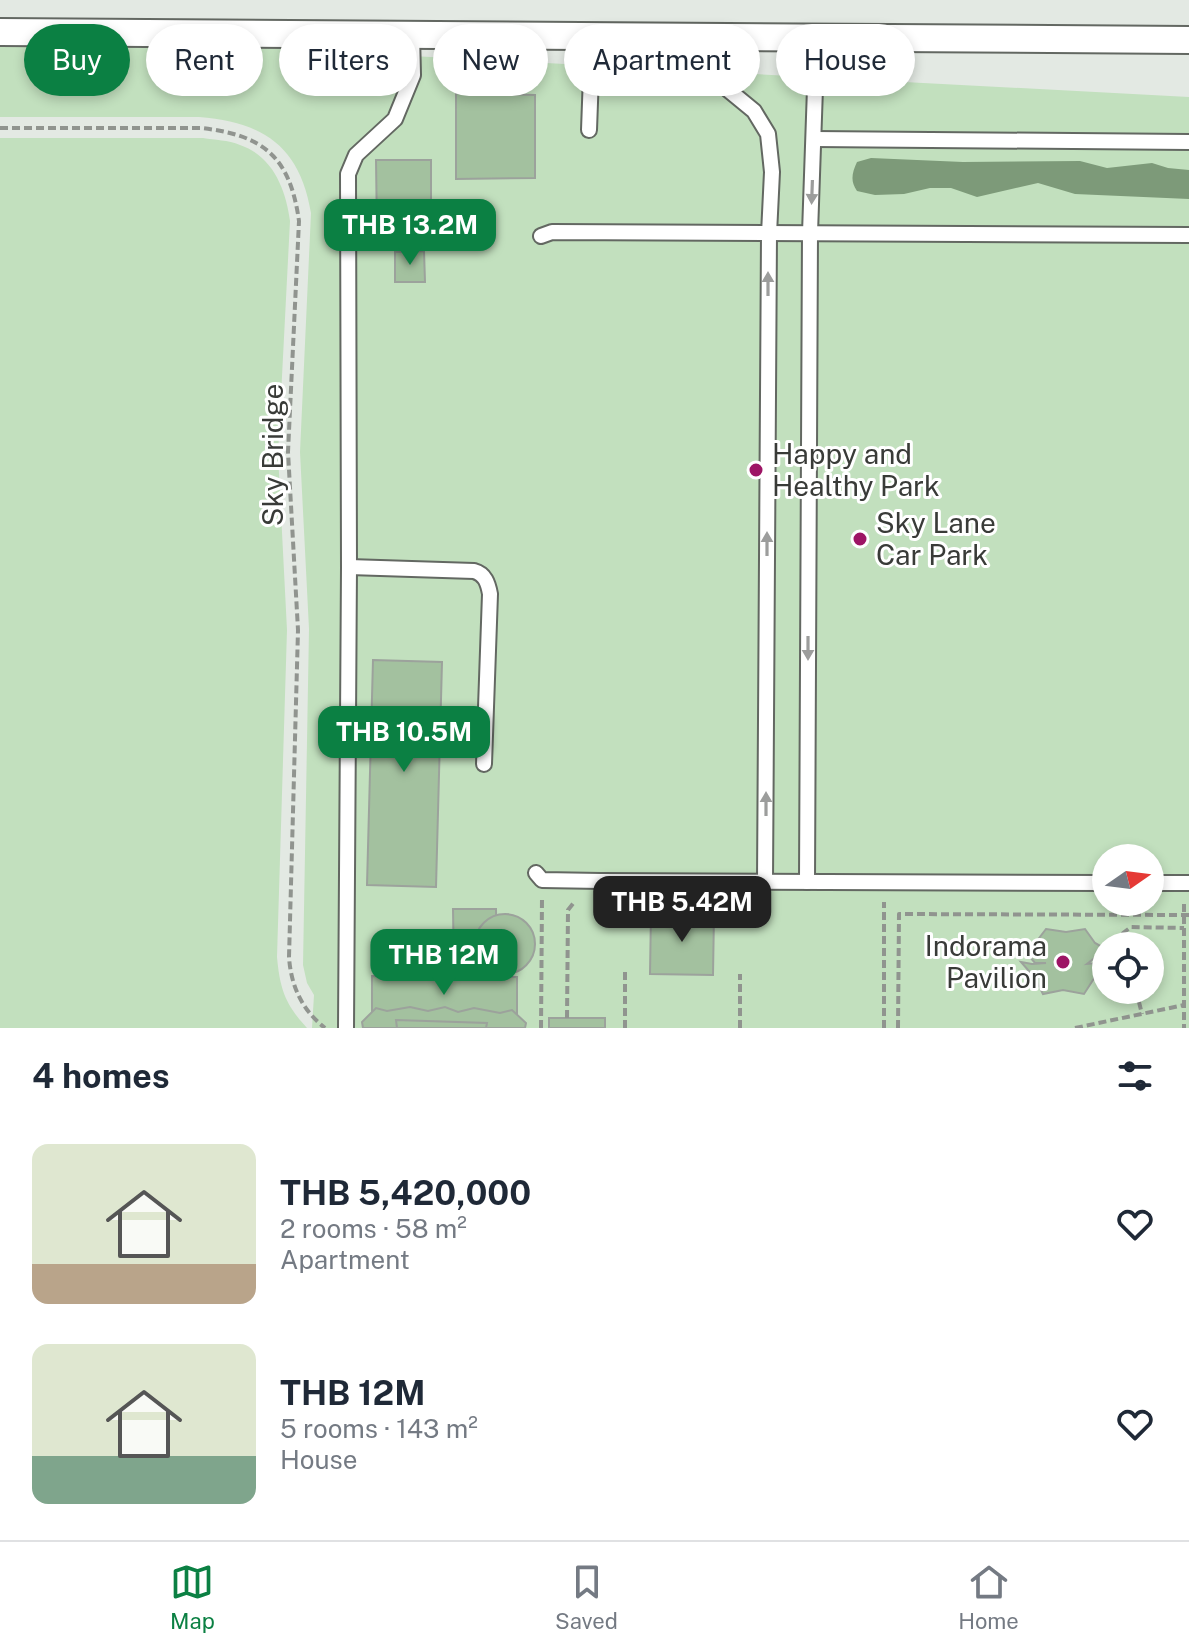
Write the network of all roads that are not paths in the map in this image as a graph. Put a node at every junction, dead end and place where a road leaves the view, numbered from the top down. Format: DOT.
graph roads {
  1 [pos="0,32"];
  2 [pos="279,34"];
  3 [pos="417,35"];
  4 [pos="564,35"];
  5 [pos="915,38"];
  6 [pos="1189,40"];
  7 [pos="404,96"];
  8 [pos="590,96"];
  9 [pos="736,96"];
  10 [pos="815,96"];
  11 [pos="589,130"];
  12 [pos="814,139"];
  13 [pos="1189,142"];
  14 [pos="810,233"];
  15 [pos="769,234"];
  16 [pos="1189,235"];
  17 [pos="541,236"];
  18 [pos="349,567"];
  19 [pos="484,764"];
  20 [pos="539,877"];
  21 [pos="765,882"];
  22 [pos="807,882"];
  23 [pos="1092,883"];
  24 [pos="1164,883"];
  25 [pos="1189,883"];
  26 [pos="346,1028"];
  1 -- 2 [label="street"];
  3 -- 4 [label="street"];
  5 -- 6 [label="street"];
  7 -- 18 [label="lane"];
  8 -- 11 [label="lane"];
  9 -- 15 [label="lane"];
  10 -- 12 [label="lane"];
  12 -- 13 [label="lane"];
  12 -- 14 [label="lane, one-way"];
  14 -- 15 [label="lane"];
  14 -- 16 [label="lane"];
  14 -- 22 [label="lane, one-way"];
  15 -- 17 [label="lane"];
  21 -- 15 [label="lane, one-way"];
  18 -- 19 [label="lane"];
  18 -- 26 [label="lane"];
  20 -- 21 [label="lane"];
  21 -- 22 [label="lane"];
  22 -- 23 [label="lane"];
  24 -- 25 [label="lane"];
}
